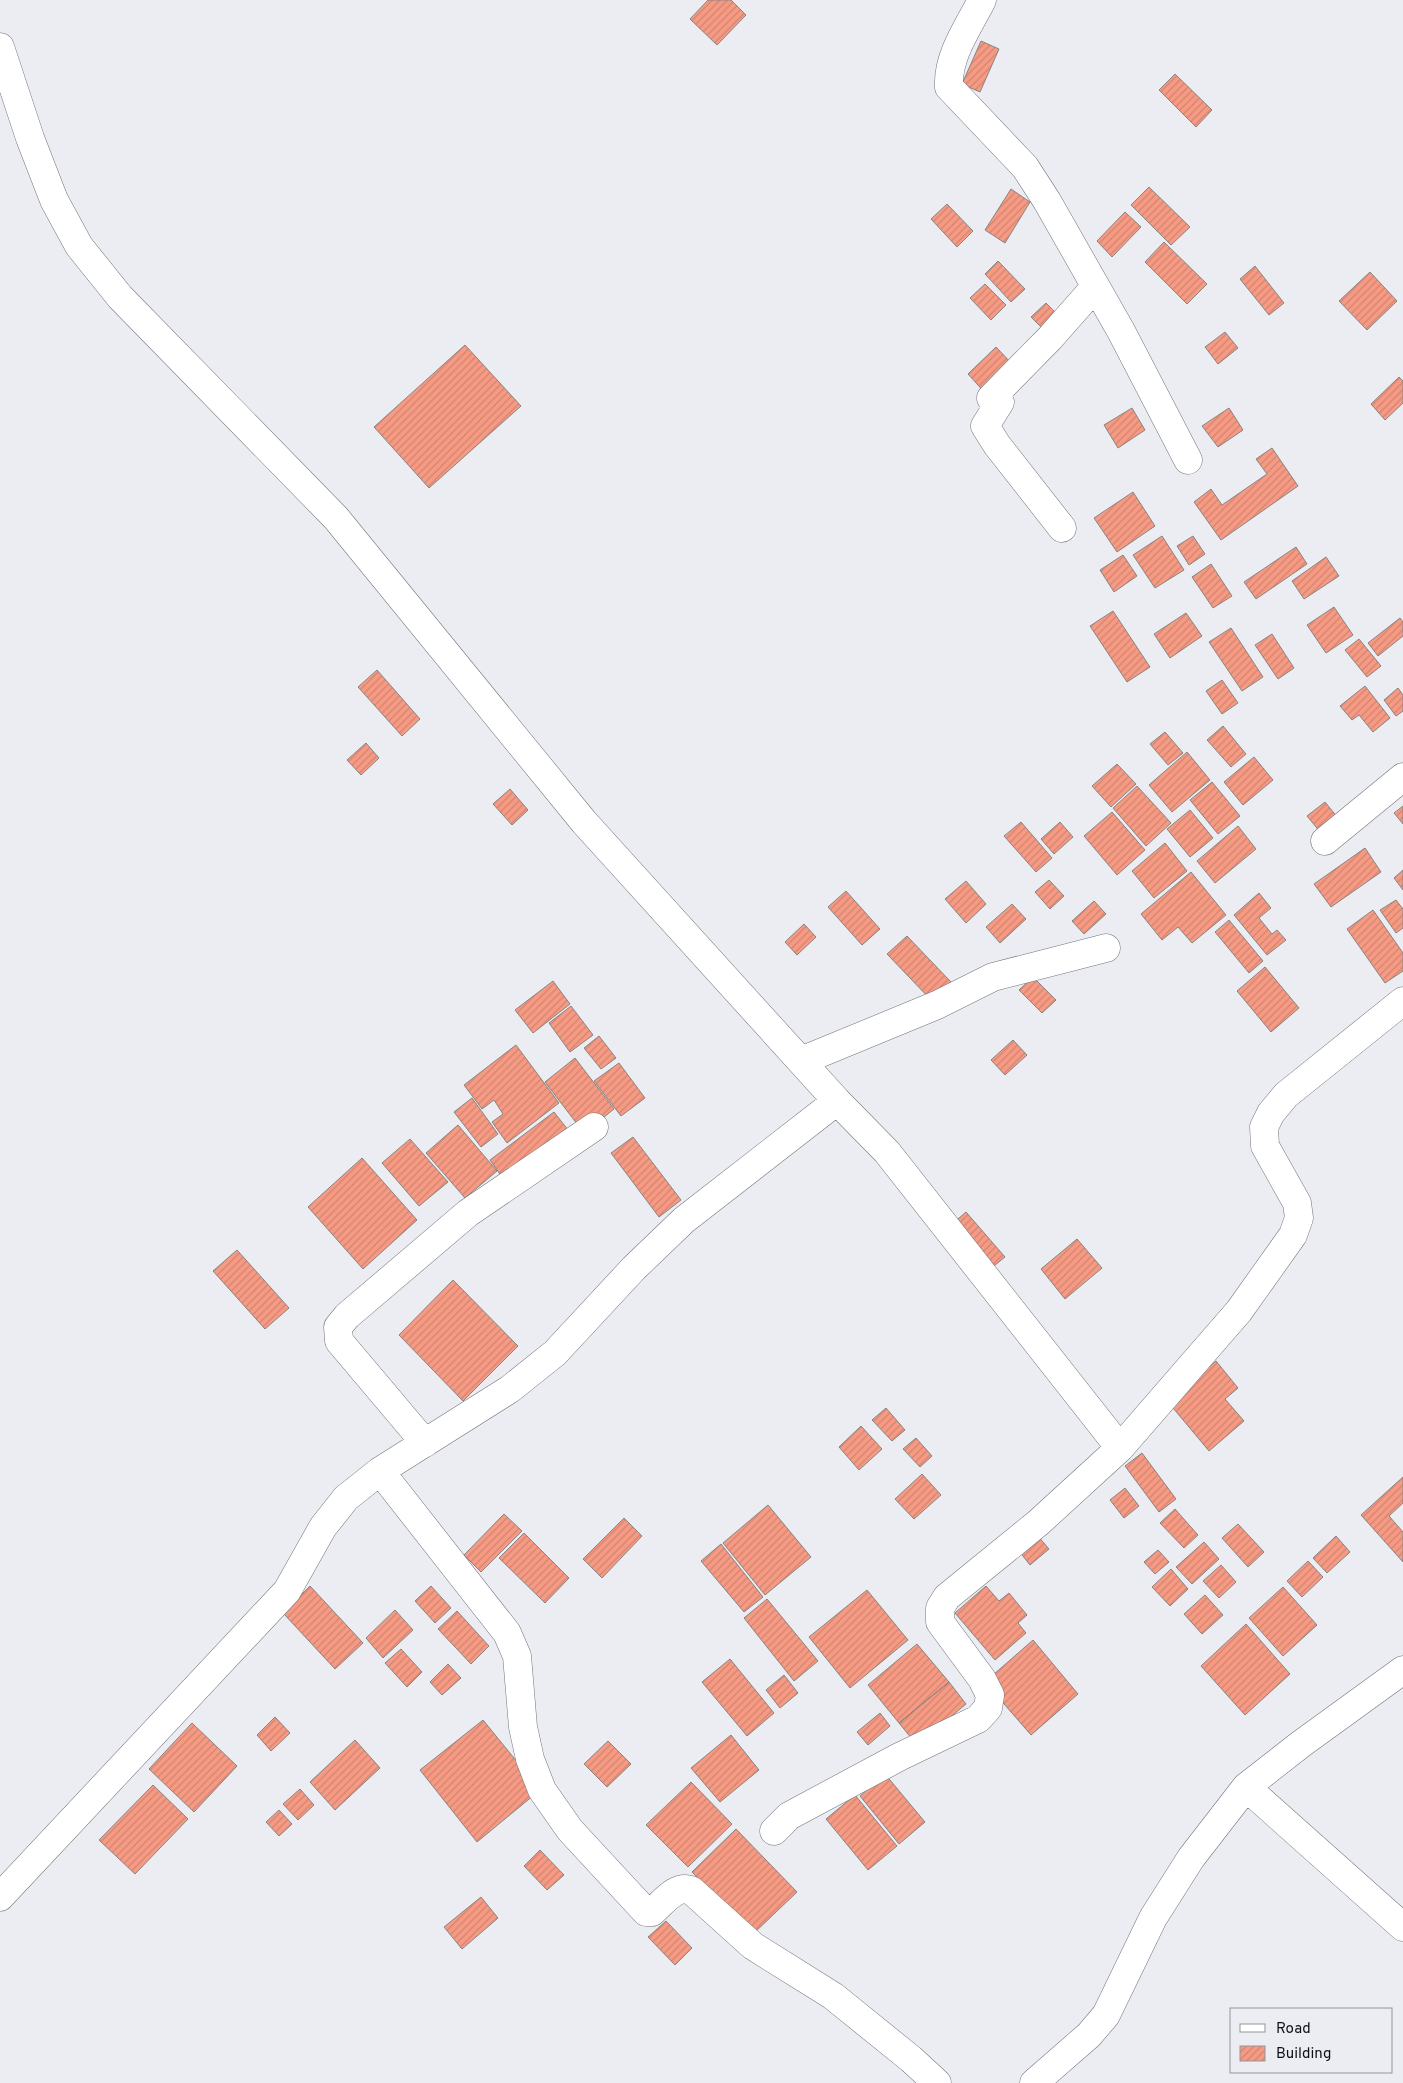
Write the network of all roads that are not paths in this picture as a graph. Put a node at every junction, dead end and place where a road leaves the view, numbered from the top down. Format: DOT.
graph roads {
  1 [pos="982,0"];
  2 [pos="0,47"];
  3 [pos="1096,287"];
  4 [pos="1188,460"];
  5 [pos="1062,528"];
  6 [pos="1403,777"];
  7 [pos="1325,841"];
  8 [pos="1106,948"];
  9 [pos="1403,1001"];
  10 [pos="801,1061"];
  11 [pos="837,1100"];
  12 [pos="594,1127"];
  13 [pos="425,1443"];
  14 [pos="1120,1448"];
  15 [pos="380,1471"];
  16 [pos="1403,1670"];
  17 [pos="1246,1787"];
  18 [pos="774,1830"];
  19 [pos="0,1897"];
  20 [pos="1403,1927"];
  21 [pos="937,2083"];
  22 [pos="1034,2083"];
  1 -- 3 [label="street"];
  2 -- 10 [label="street"];
  3 -- 4 [label="street"];
  3 -- 5 [label="street"];
  6 -- 7 [label="street"];
  8 -- 10 [label="street"];
  9 -- 14 [label="street"];
  10 -- 11 [label="street"];
  11 -- 13 [label="street"];
  11 -- 14 [label="street"];
  12 -- 13 [label="street"];
  13 -- 15 [label="street"];
  14 -- 18 [label="street"];
  15 -- 19 [label="street"];
  15 -- 21 [label="street"];
  16 -- 17 [label="street"];
  17 -- 20 [label="street"];
  17 -- 22 [label="street"];
}
